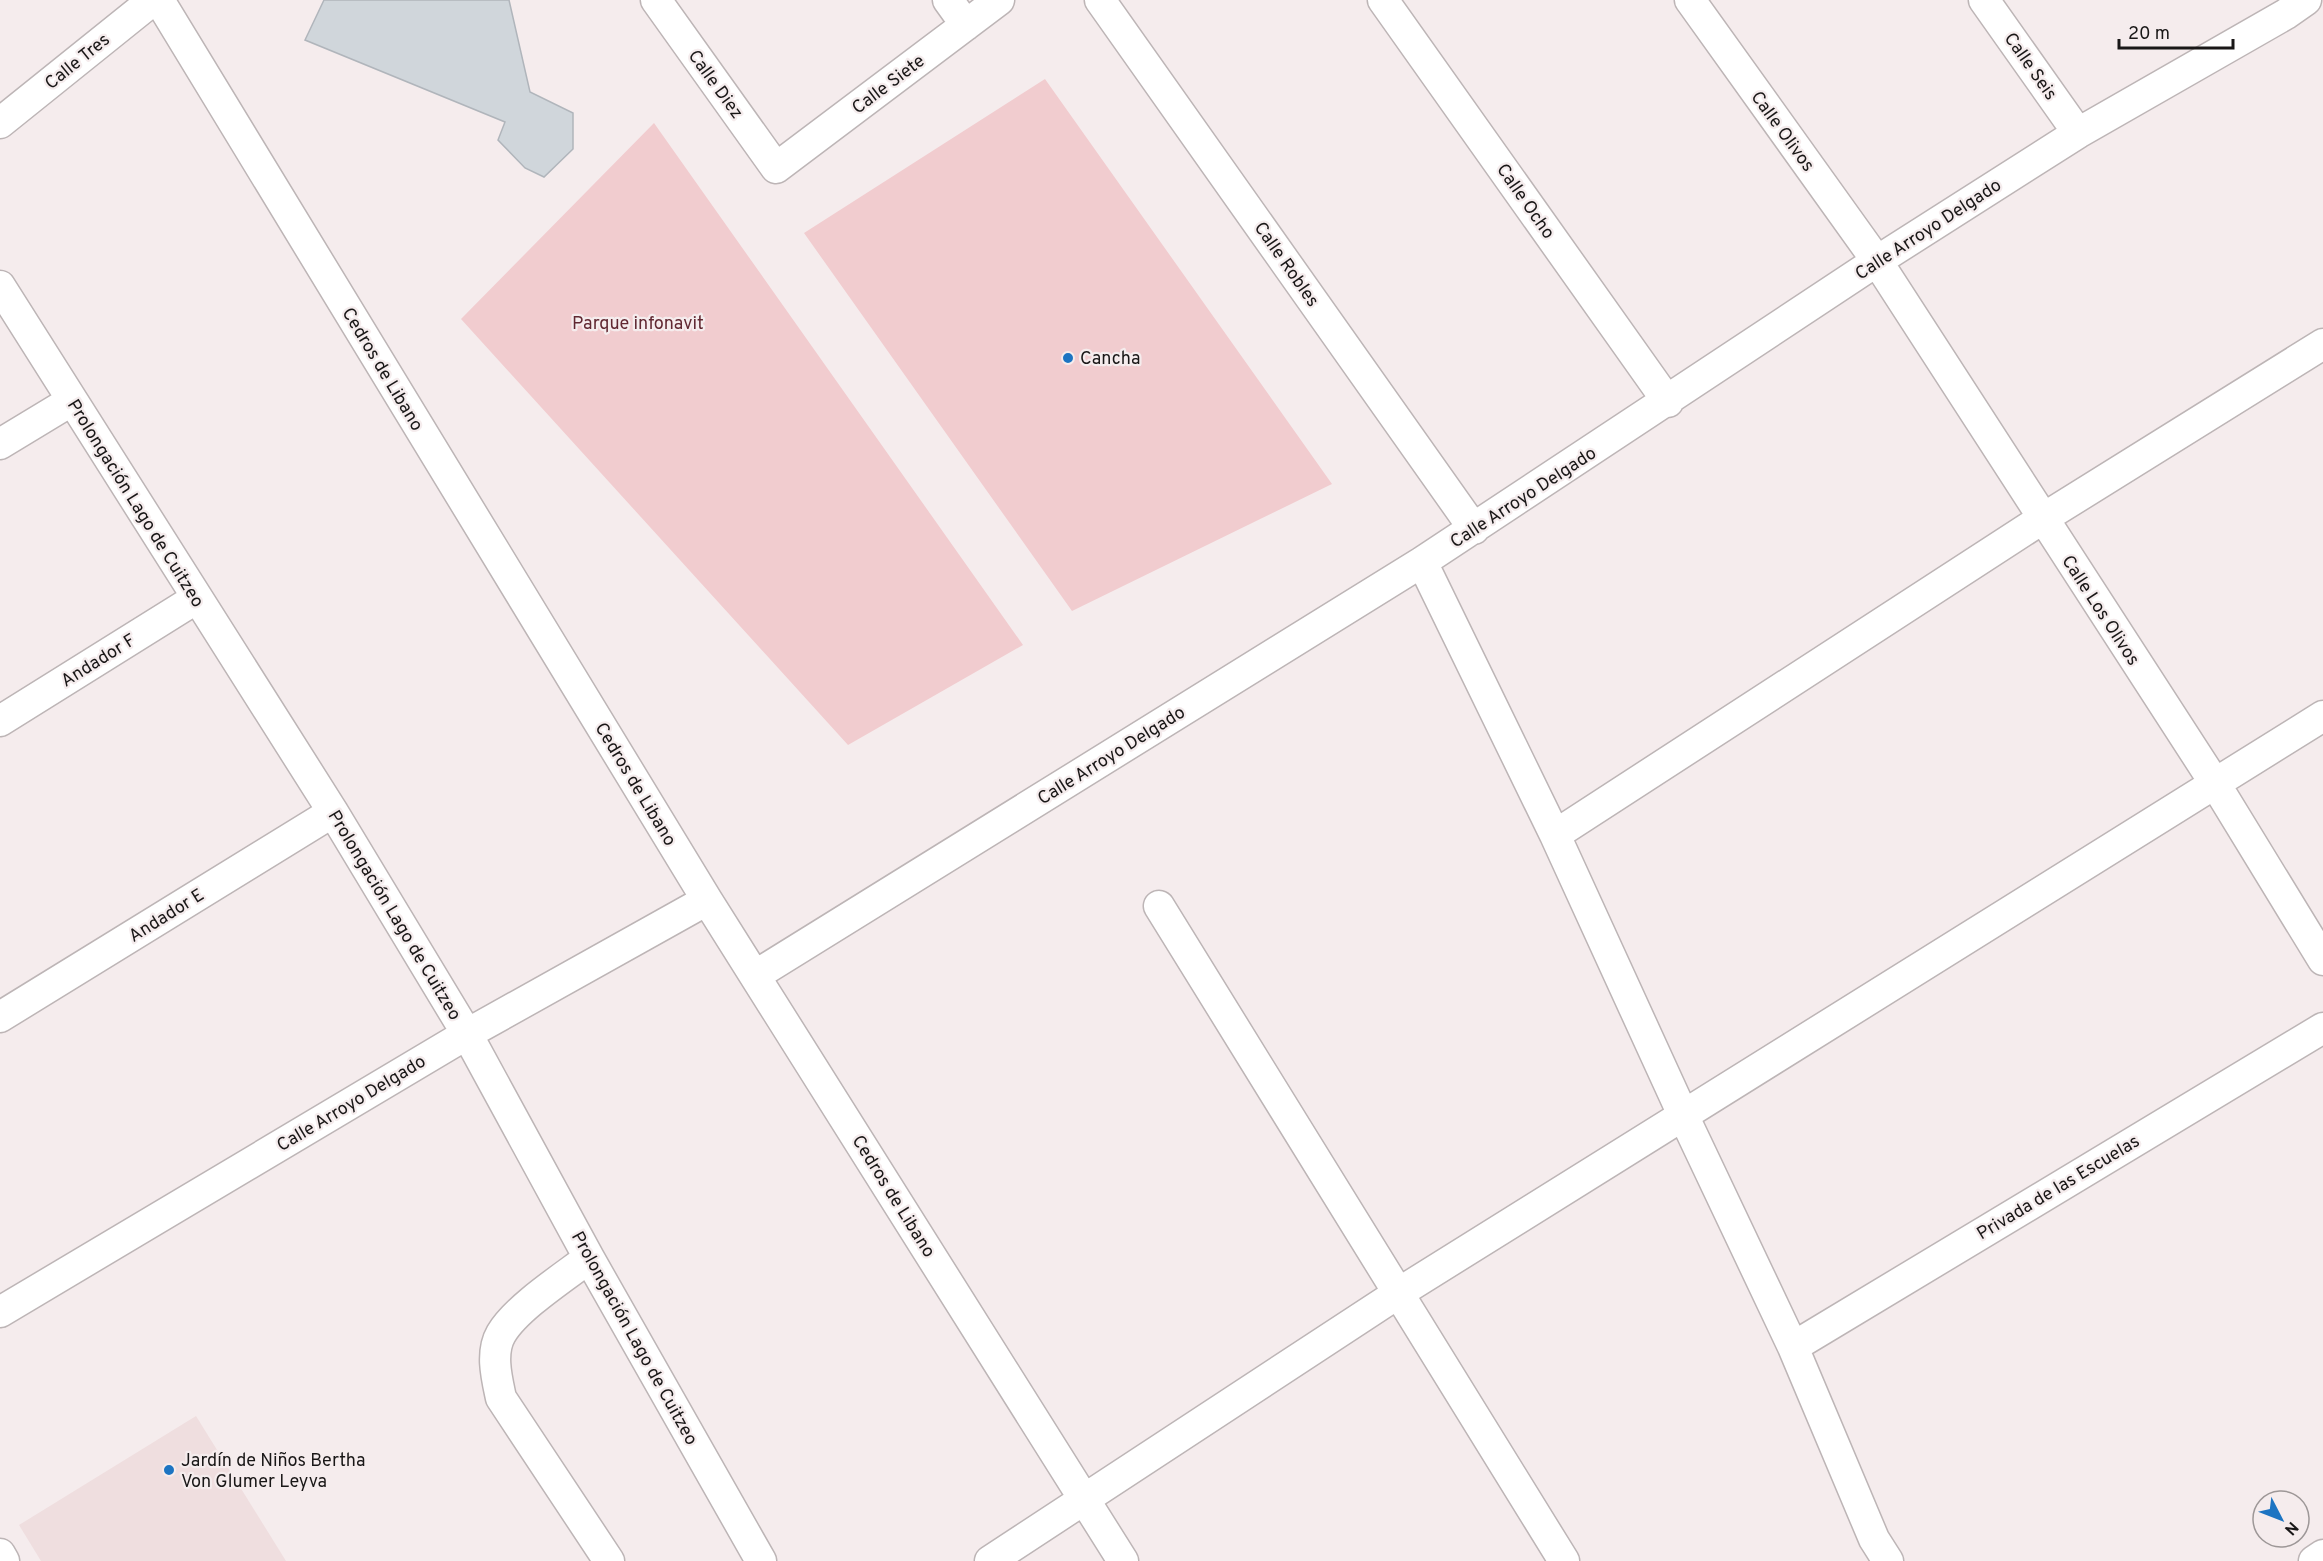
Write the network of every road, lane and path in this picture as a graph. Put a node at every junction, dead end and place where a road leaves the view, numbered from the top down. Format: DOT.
graph roads {
  1 [pos="153,0"];
  2 [pos="159,0"];
  3 [pos="656,0"];
  4 [pos="948,0"];
  5 [pos="999,0"];
  6 [pos="1100,0"];
  7 [pos="1383,0"];
  8 [pos="1690,0"];
  9 [pos="1984,0"];
  10 [pos="2289,5"];
  11 [pos="966,25"];
  12 [pos="0,123"];
  13 [pos="2078,133"];
  14 [pos="776,168"];
  15 [pos="1877,261"];
  16 [pos="0,286"];
  17 [pos="2323,344"];
  18 [pos="71,401"];
  19 [pos="1668,402"];
  20 [pos="0,444"];
  21 [pos="2042,519"];
  22 [pos="1474,529"];
  23 [pos="1422,562"];
  24 [pos="197,598"];
  25 [pos="2323,716"];
  26 [pos="0,721"];
  27 [pos="2216,785"];
  28 [pos="333,812"];
  29 [pos="1555,835"];
  30 [pos="706,900"];
  31 [pos="1159,906"];
  32 [pos="2323,960"];
  33 [pos="756,975"];
  34 [pos="0,1017"];
  35 [pos="2323,1028"];
  36 [pos="467,1034"];
  37 [pos="1684,1117"];
  38 [pos="589,1258"];
  39 [pos="1397,1294"];
  40 [pos="0,1312"];
  41 [pos="1793,1347"];
  42 [pos="1084,1499"];
  43 [pos="0,1554"];
  44 [pos="2323,1555"];
  45 [pos="4,1561"];
  46 [pos="609,1561"];
  47 [pos="761,1561"];
  48 [pos="990,1561"];
  49 [pos="1123,1561"];
  50 [pos="1564,1561"];
  51 [pos="1888,1561"];
  52 [pos="2314,1561"];
  1 -- 12 [label="street, Calle Tres"];
  2 -- 30 [label="street, Cedros de Libano"];
  3 -- 14 [label="street, Calle Diez"];
  4 -- 11 [label="street"];
  5 -- 11 [label="street, Calle Siete"];
  6 -- 22 [label="street, Calle Robles"];
  7 -- 19 [label="street, Calle Ocho"];
  8 -- 15 [label="street, Calle Olivos"];
  9 -- 13 [label="street, Calle Seis"];
  10 -- 13 [label="street, Calle Arroyo Delgado"];
  11 -- 14 [label="street, Calle Siete"];
  13 -- 15 [label="street, Calle Arroyo Delgado"];
  15 -- 19 [label="street, Calle Arroyo Delgado"];
  15 -- 21 [label="street, Calle Los Olivos"];
  16 -- 18 [label="street, Prolongación Lago de Cuitzeo"];
  17 -- 21 [label="street"];
  18 -- 20 [label="street"];
  18 -- 24 [label="street, Prolongación Lago de Cuitzeo"];
  19 -- 22 [label="street, Calle Arroyo Delgado"];
  21 -- 27 [label="street, Calle Los Olivos"];
  21 -- 29 [label="street"];
  22 -- 23 [label="street, Calle Arroyo Delgado"];
  23 -- 29 [label="street"];
  23 -- 33 [label="street, Calle Arroyo Delgado"];
  24 -- 26 [label="street, Andador F"];
  24 -- 28 [label="street, Prolongación Lago de Cuitzeo"];
  25 -- 27 [label="street"];
  27 -- 32 [label="street, Calle Los Olivos"];
  27 -- 37 [label="street"];
  28 -- 34 [label="street, Andador E"];
  28 -- 36 [label="street, Prolongación Lago de Cuitzeo"];
  29 -- 37 [label="street"];
  30 -- 33 [label="street, Cedros de Libano"];
  30 -- 36 [label="street, Calle Arroyo Delgado"];
  31 -- 39 [label="street"];
  33 -- 42 [label="street, Cedros de Libano"];
  35 -- 41 [label="street, Privada de las Escuelas"];
  36 -- 38 [label="street, Prolongación Lago de Cuitzeo"];
  36 -- 40 [label="street, Calle Arroyo Delgado"];
  37 -- 39 [label="street"];
  37 -- 41 [label="street"];
  38 -- 46 [label="street"];
  38 -- 47 [label="street, Prolongación Lago de Cuitzeo"];
  39 -- 42 [label="street"];
  39 -- 50 [label="street"];
  41 -- 51 [label="street"];
  42 -- 48 [label="street"];
  42 -- 49 [label="street, Cedros de Libano"];
  43 -- 45 [label="street"];
  44 -- 52 [label="street"];
}
